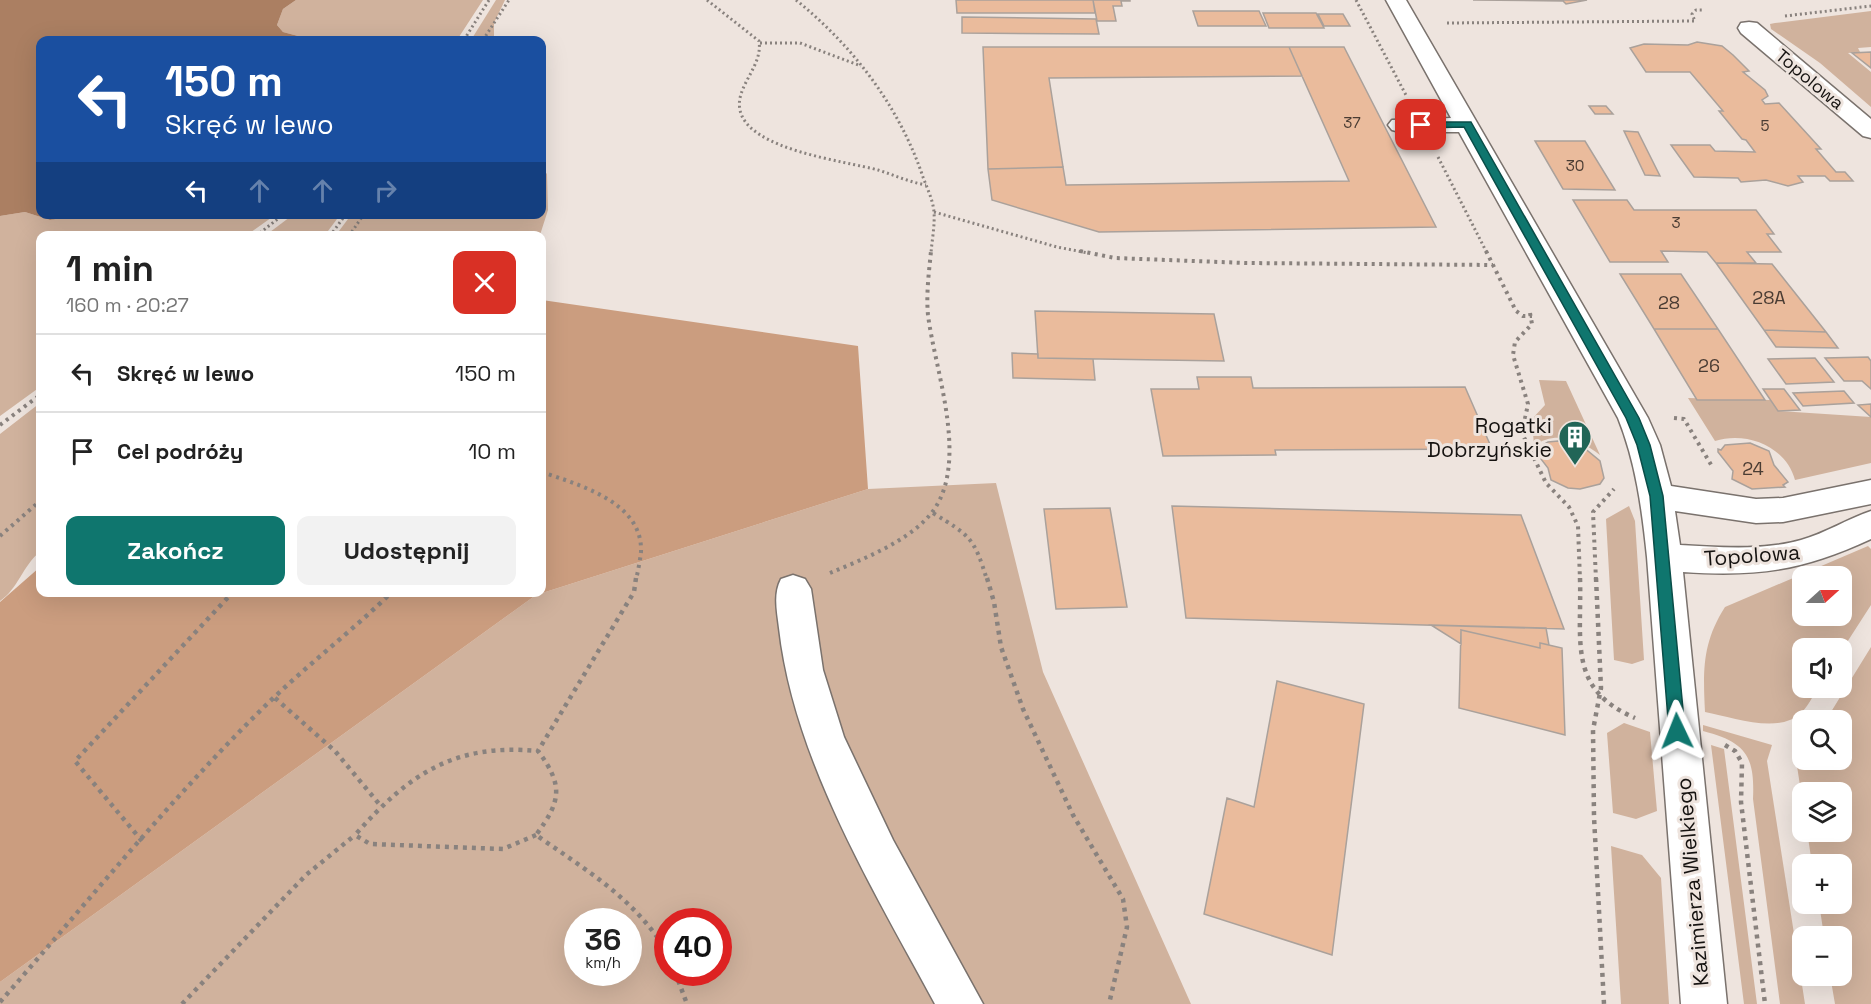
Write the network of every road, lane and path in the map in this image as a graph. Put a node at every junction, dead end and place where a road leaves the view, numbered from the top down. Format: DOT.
graph roads {
  1 [pos="489,0"];
  2 [pos="509,0"];
  3 [pos="707,0"];
  4 [pos="796,0"];
  5 [pos="1396,0"];
  6 [pos="1871,6"];
  7 [pos="1703,10"];
  8 [pos="1446,23"];
  9 [pos="1749,28"];
  10 [pos="466,36"];
  11 [pos="486,36"];
  12 [pos="760,43"];
  13 [pos="861,66"];
  14 [pos="1468,124"];
  15 [pos="1400,125"];
  16 [pos="1871,130"];
  17 [pos="926,185"];
  18 [pos="934,212"];
  19 [pos="278,219"];
  20 [pos="262,231"];
  21 [pos="1528,310"];
  22 [pos="1531,316"];
  23 [pos="1540,317"];
  24 [pos="36,398"];
  25 [pos="1633,418"];
  26 [pos="0,425"];
  27 [pos="546,473"];
  28 [pos="1718,473"];
  29 [pos="1616,486"];
  30 [pos="1871,492"];
  31 [pos="1657,496"];
  32 [pos="36,504"];
  33 [pos="933,513"];
  34 [pos="1871,524"];
  35 [pos="0,536"];
  36 [pos="1664,557"];
  37 [pos="793,589"];
  38 [pos="228,597"];
  39 [pos="387,597"];
  40 [pos="276,698"];
  41 [pos="1600,698"];
  42 [pos="1677,731"];
  43 [pos="538,751"];
  44 [pos="380,805"];
  45 [pos="355,834"];
  46 [pos="536,835"];
  47 [pos="142,841"];
  48 [pos="654,928"];
  49 [pos="680,986"];
  50 [pos="0,1002"];
  51 [pos="182,1004"];
  52 [pos="687,1004"];
  53 [pos="960,1004"];
  54 [pos="1109,1004"];
  55 [pos="1604,1004"];
  56 [pos="1704,1004"];
  57 [pos="1765,1004"];
  1 -- 10 [label="path"];
  2 -- 11 [label="path"];
  3 -- 12 [label="path"];
  4 -- 13 [label="path"];
  5 -- 14 [label="street, Kazimierza Wielkiego"];
  6 -- 9 [label="path"];
  7 -- 8 [label="path"];
  9 -- 16 [label="street, Topolowa"];
  12 -- 13 [label="path"];
  12 -- 17 [label="path"];
  13 -- 17 [label="path"];
  14 -- 15 [label="street"];
  14 -- 25 [label="street, Kazimierza Wielkiego"];
  17 -- 18 [label="path"];
  18 -- 22 [label="path"];
  18 -- 33 [label="path"];
  19 -- 20 [label="path"];
  21 -- 22 [label="path"];
  22 -- 23 [label="path"];
  22 -- 41 [label="path"];
  24 -- 26 [label="path"];
  25 -- 28 [label="path"];
  25 -- 31 [label="street, Kazimierza Wielkiego"];
  27 -- 43 [label="path"];
  29 -- 41 [label="path"];
  30 -- 31 [label="street, Topolowa"];
  31 -- 36 [label="street, Kazimierza Wielkiego"];
  32 -- 35 [label="path"];
  33 -- 37 [label="path"];
  33 -- 54 [label="path"];
  34 -- 36 [label="street, Topolowa"];
  36 -- 42 [label="street, Kazimierza Wielkiego"];
  37 -- 53 [label="street"];
  38 -- 47 [label="path"];
  39 -- 40 [label="path"];
  40 -- 44 [label="path"];
  40 -- 47 [label="path"];
  41 -- 42 [label="path"];
  41 -- 55 [label="path"];
  42 -- 56 [label="street, Kazimierza Wielkiego"];
  42 -- 57 [label="path"];
  43 -- 44 [label="path"];
  43 -- 46 [label="path"];
  44 -- 45 [label="path"];
  45 -- 46 [label="path"];
  45 -- 51 [label="path"];
  46 -- 48 [label="path"];
  47 -- 50 [label="path"];
  49 -- 52 [label="path"];
}
